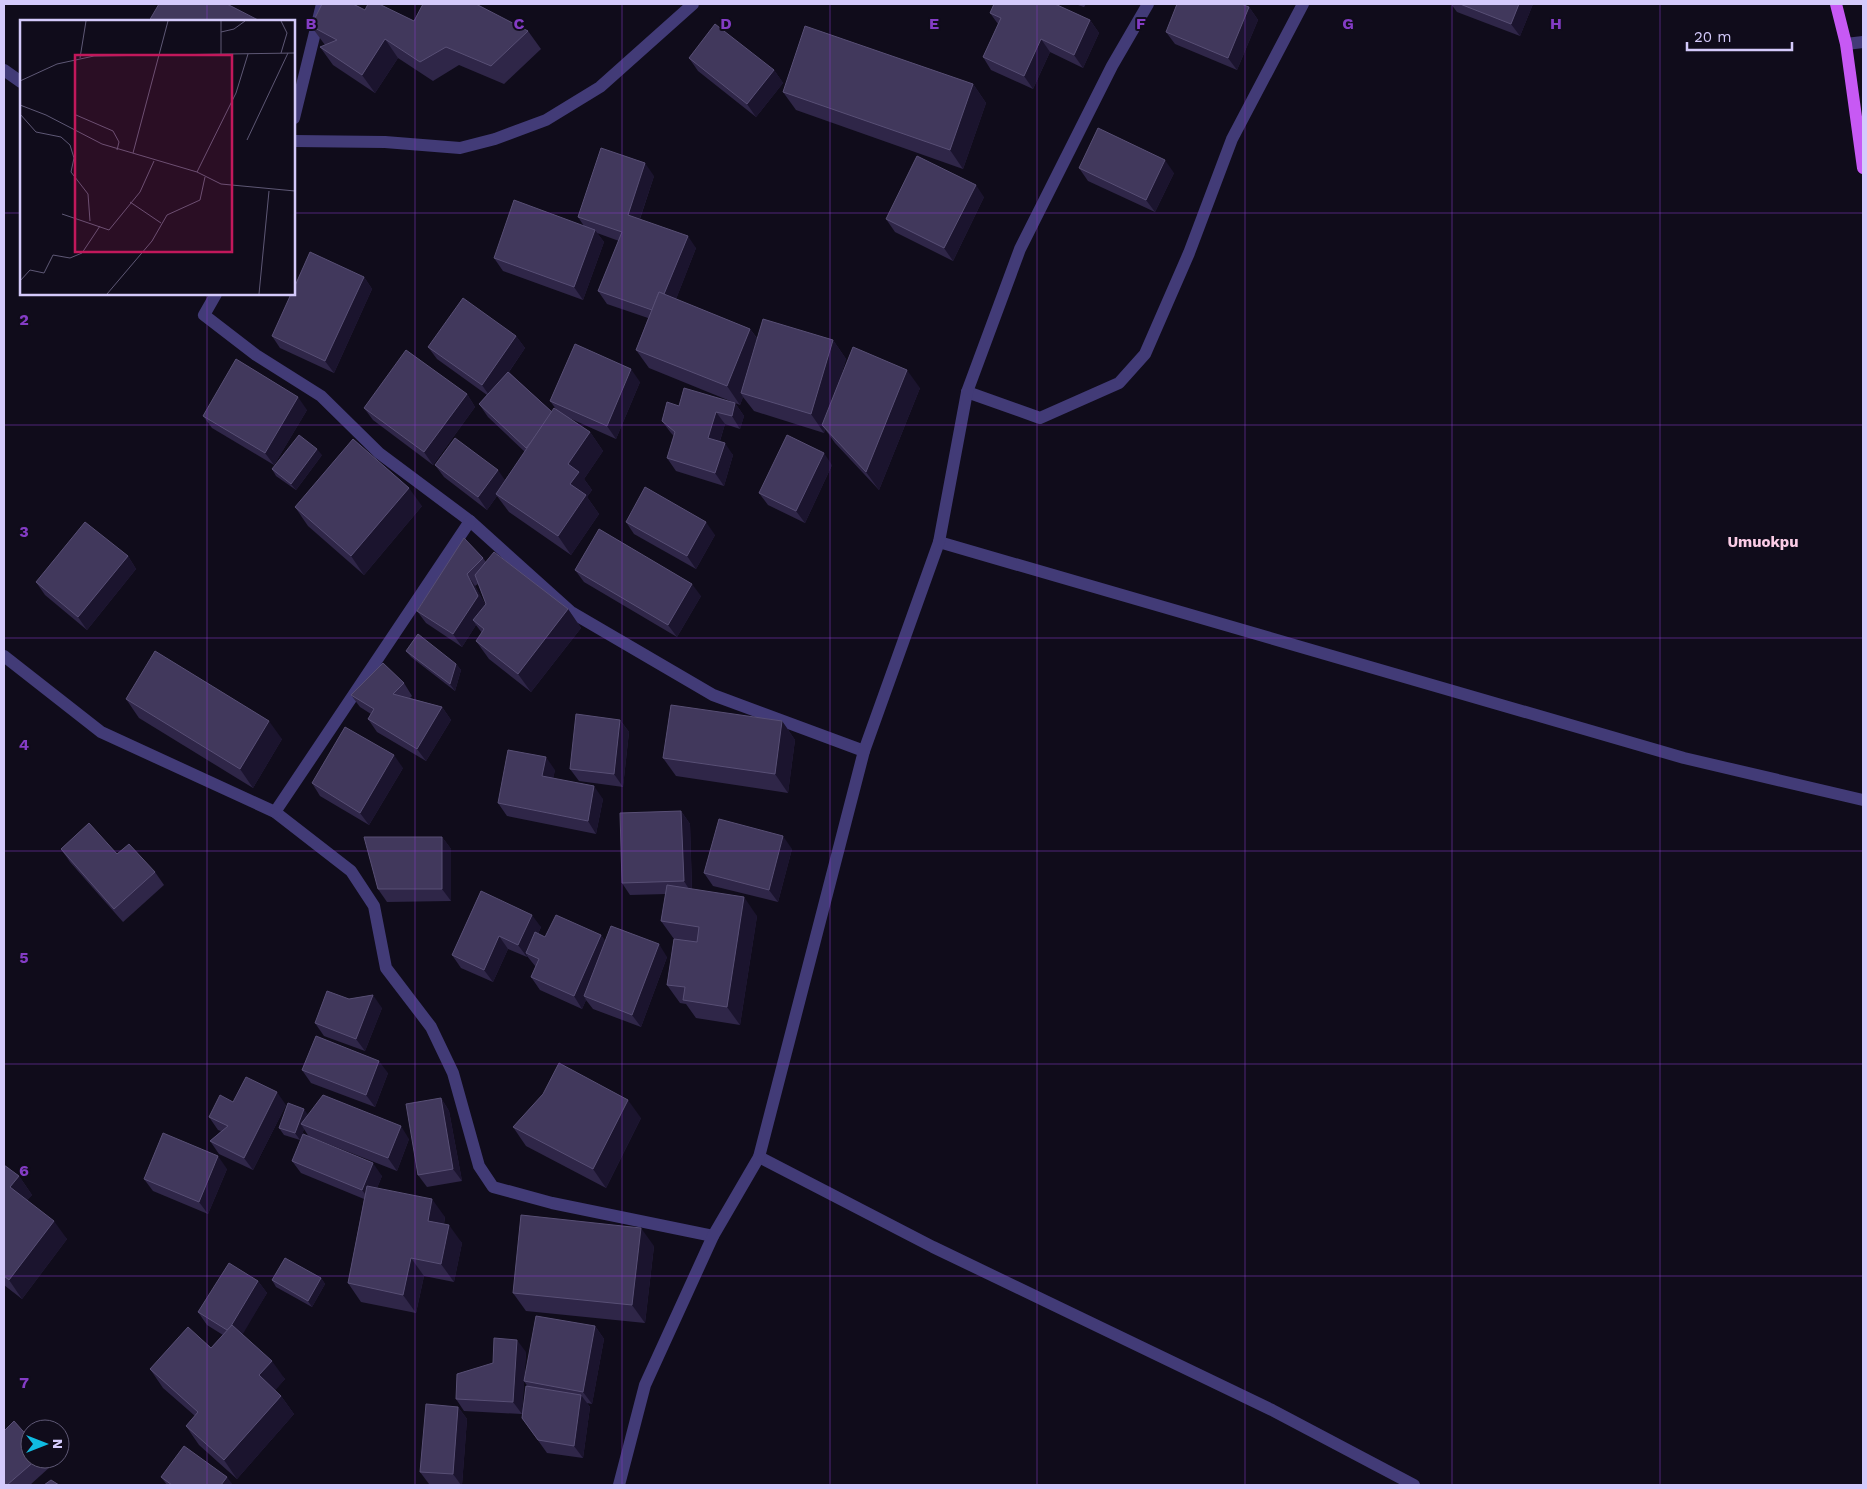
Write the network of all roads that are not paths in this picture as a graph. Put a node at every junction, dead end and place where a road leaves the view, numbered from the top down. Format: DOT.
graph roads {
  1 [pos="322,4"];
  2 [pos="693,4"];
  3 [pos="1148,4"];
  4 [pos="1303,4"];
  5 [pos="1836,4"];
  6 [pos="1863,42"];
  7 [pos="1846,44"];
  8 [pos="4,70"];
  9 [pos="20,81"];
  10 [pos="295,114"];
  11 [pos="295,141"];
  12 [pos="1863,168"];
  13 [pos="215,295"];
  14 [pos="966,392"];
  15 [pos="470,521"];
  16 [pos="939,542"];
  17 [pos="4,656"];
  18 [pos="864,751"];
  19 [pos="1863,800"];
  20 [pos="275,812"];
  21 [pos="760,1156"];
  22 [pos="713,1236"];
  23 [pos="619,1485"];
  24 [pos="1414,1485"];
  1 -- 10 [label="street"];
  2 -- 11 [label="street"];
  3 -- 14 [label="street"];
  4 -- 14 [label="street"];
  5 -- 7 [label="main road"];
  6 -- 7 [label="street"];
  7 -- 12 [label="main road"];
  8 -- 9 [label="street"];
  13 -- 15 [label="street"];
  14 -- 16 [label="street"];
  15 -- 18 [label="street"];
  15 -- 20 [label="street"];
  16 -- 18 [label="street"];
  16 -- 19 [label="street"];
  17 -- 20 [label="street"];
  18 -- 21 [label="street"];
  20 -- 22 [label="street"];
  21 -- 22 [label="street"];
  21 -- 24 [label="street"];
  22 -- 23 [label="street"];
}
